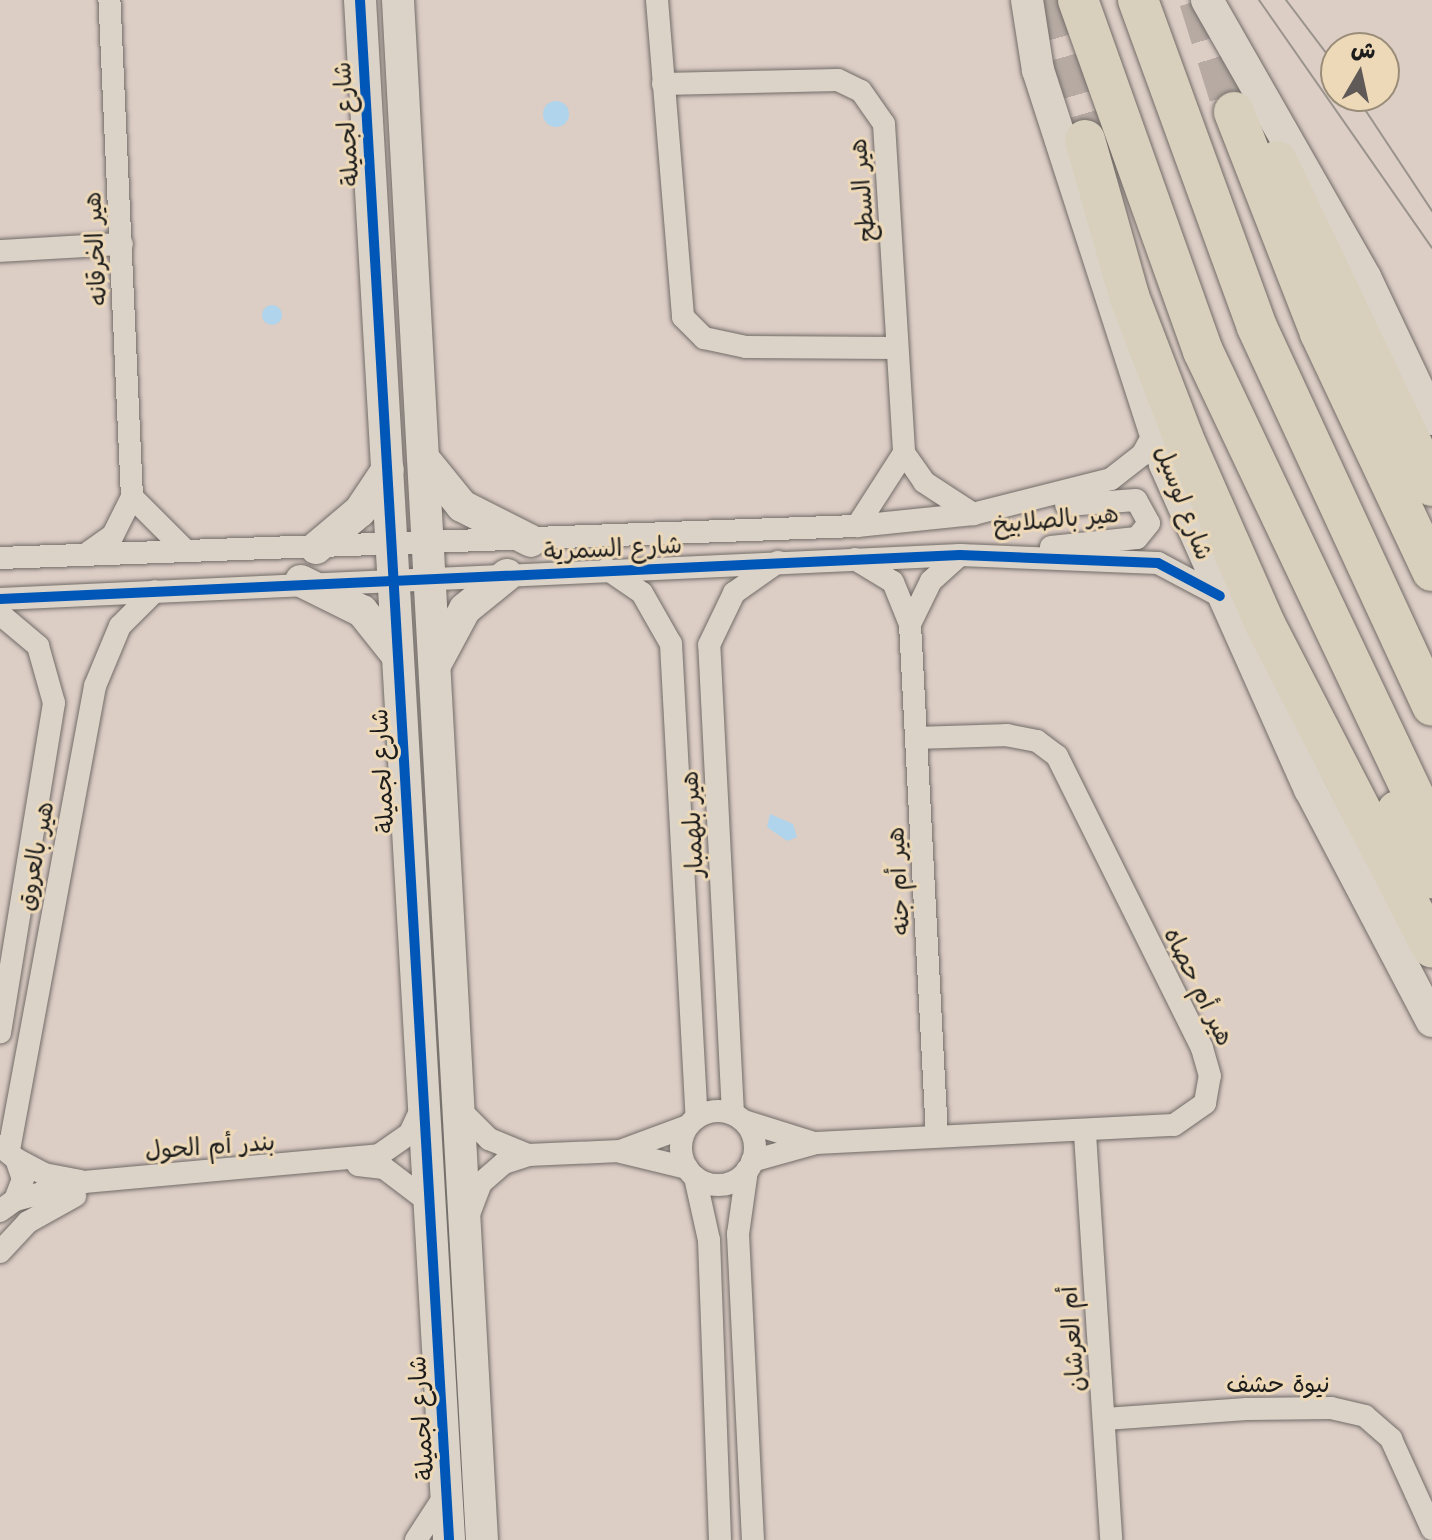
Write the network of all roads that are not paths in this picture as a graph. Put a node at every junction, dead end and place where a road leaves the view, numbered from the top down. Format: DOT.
graph roads {
  1 [pos="109,0"];
  2 [pos="360,0"];
  3 [pos="657,0"];
  4 [pos="1040,0"];
  5 [pos="1078,0"];
  6 [pos="1138,0"];
  7 [pos="398,1"];
  8 [pos="1203,1"];
  9 [pos="1026,10"];
  10 [pos="663,84"];
  11 [pos="122,244"];
  12 [pos="0,251"];
  13 [pos="896,348"];
  14 [pos="1432,419"];
  15 [pos="1155,432"];
  16 [pos="904,453"];
  17 [pos="428,464"];
  18 [pos="388,469"];
  19 [pos="1432,486"];
  20 [pos="132,497"];
  21 [pos="973,514"];
  22 [pos="857,526"];
  23 [pos="531,541"];
  24 [pos="432,542"];
  25 [pos="393,544"];
  26 [pos="316,548"];
  27 [pos="185,550"];
  28 [pos="85,554"];
  29 [pos="960,555"];
  30 [pos="850,557"];
  31 [pos="0,558"];
  32 [pos="780,560"];
  33 [pos="607,569"];
  34 [pos="1432,571"];
  35 [pos="507,575"];
  36 [pos="394,579"];
  37 [pos="432,579"];
  38 [pos="301,581"];
  39 [pos="155,591"];
  40 [pos="1220,596"];
  41 [pos="0,599"];
  42 [pos="0,614"];
  43 [pos="910,624"];
  44 [pos="397,655"];
  45 [pos="433,670"];
  46 [pos="1432,705"];
  47 [pos="918,738"];
  48 [pos="1432,834"];
  49 [pos="1432,878"];
  50 [pos="1432,947"];
  51 [pos="1432,1021"];
  52 [pos="0,1030"];
  53 [pos="421,1109"];
  54 [pos="461,1111"];
  55 [pos="738,1118"];
  56 [pos="693,1122"];
  57 [pos="1085,1134"];
  58 [pos="937,1136"];
  59 [pos="816,1143"];
  60 [pos="620,1151"];
  61 [pos="8,1152"];
  62 [pos="528,1155"];
  63 [pos="340,1163"];
  64 [pos="750,1166"];
  65 [pos="691,1172"];
  66 [pos="135,1178"];
  67 [pos="84,1182"];
  68 [pos="426,1200"];
  69 [pos="6,1209"];
  70 [pos="465,1226"];
  71 [pos="0,1252"];
  72 [pos="1105,1419"];
  73 [pos="447,1492"];
  74 [pos="1432,1529"];
  75 [pos="416,1540"];
  76 [pos="449,1540"];
  77 [pos="482,1540"];
  78 [pos="720,1540"];
  79 [pos="753,1540"];
  80 [pos="1111,1540"];
  1 -- 11 [label="street, هير الخرقانه"];
  2 -- 18 [label="street, شارع لجميلة"];
  3 -- 10 [label="street"];
  4 -- 9 [label="street"];
  5 -- 48 [label="highway"];
  6 -- 46 [label="highway"];
  7 -- 17 [label="street"];
  8 -- 14 [label="street"];
  9 -- 15 [label="street, شارع لوسيل"];
  10 -- 13 [label="street"];
  10 -- 13 [label="street, هير السطح"];
  11 -- 12 [label="street"];
  11 -- 20 [label="street, هير الخرقانه"];
  13 -- 16 [label="street, هير السطح"];
  15 -- 21 [label="street, شارع السمرية"];
  15 -- 40 [label="street, شارع لوسيل"];
  16 -- 21 [label="street"];
  16 -- 22 [label="street"];
  17 -- 23 [label="street"];
  17 -- 24 [label="street"];
  18 -- 25 [label="street, شارع لجميلة"];
  18 -- 26 [label="street"];
  19 -- 34 [label="highway"];
  20 -- 27 [label="street"];
  20 -- 28 [label="street, هير الخرقانه"];
  21 -- 22 [label="street, شارع السمرية"];
  21 -- 29 [label="street, هير بالصلابيخ"];
  22 -- 23 [label="street, شارع السمرية"];
  23 -- 24 [label="street, شارع السمرية"];
  24 -- 25 [label="street, شارع السمرية"];
  24 -- 37 [label="street"];
  25 -- 26 [label="street, شارع السمرية"];
  25 -- 36 [label="street, شارع لجميلة"];
  26 -- 27 [label="street, شارع السمرية"];
  27 -- 28 [label="street, شارع السمرية"];
  28 -- 31 [label="street, شارع السمرية"];
  29 -- 30 [label="street, شارع السمرية"];
  29 -- 40 [label="street, شارع السمرية"];
  29 -- 43 [label="street"];
  30 -- 32 [label="street, شارع السمرية"];
  30 -- 43 [label="street, هير أم جنه"];
  32 -- 33 [label="street, شارع السمرية"];
  32 -- 55 [label="street, هير بلهمبار"];
  33 -- 35 [label="street, شارع السمرية"];
  33 -- 56 [label="street, هير بلهمبار"];
  35 -- 37 [label="street, شارع السمرية"];
  35 -- 45 [label="street"];
  36 -- 37 [label="street, شارع السمرية"];
  36 -- 38 [label="street, شارع السمرية"];
  36 -- 44 [label="street, شارع لجميلة"];
  37 -- 45 [label="street"];
  38 -- 39 [label="street, شارع السمرية"];
  38 -- 44 [label="street"];
  39 -- 41 [label="street, شارع السمرية"];
  39 -- 61 [label="street, هير بالعروق"];
  40 -- 51 [label="street, شارع لوسيل"];
  42 -- 52 [label="street, هير بالعروق"];
  43 -- 47 [label="street, هير أم جنه"];
  44 -- 53 [label="street, شارع لجميلة"];
  45 -- 54 [label="street"];
  47 -- 57 [label="street, هير أم حصاه"];
  47 -- 58 [label="street, هير أم جنه"];
  49 -- 50 [label="highway"];
  53 -- 63 [label="street, بندر أم الحول"];
  53 -- 68 [label="street, شارع لجميلة"];
  54 -- 62 [label="street"];
  54 -- 70 [label="street"];
  55 -- 56 [label="street"];
  55 -- 59 [label="street, هير أم حصاه"];
  55 -- 64 [label="street"];
  56 -- 60 [label="street"];
  56 -- 65 [label="street"];
  57 -- 58 [label="street, هير أم حصاه"];
  57 -- 72 [label="street, أم العرشان"];
  58 -- 59 [label="street, هير أم حصاه"];
  59 -- 64 [label="street, هير أم حصاه"];
  60 -- 62 [label="street"];
  60 -- 65 [label="street"];
  61 -- 67 [label="street, بندر أم الحول"];
  61 -- 69 [label="street, هير بالعروق"];
  62 -- 70 [label="street"];
  63 -- 66 [label="street, بندر أم الحول"];
  63 -- 68 [label="street, بندر أم الحول"];
  64 -- 65 [label="street"];
  64 -- 79 [label="street"];
  65 -- 78 [label="street"];
  66 -- 67 [label="street, بندر أم الحول"];
  66 -- 71 [label="street"];
  67 -- 69 [label="street, بندر أم الحول"];
  68 -- 73 [label="street, شارع لجميلة"];
  70 -- 77 [label="street"];
  72 -- 74 [label="street, نيوة حشف"];
  72 -- 80 [label="street, أم العرشان"];
  73 -- 75 [label="street"];
  73 -- 76 [label="street, شارع لجميلة"];
}
